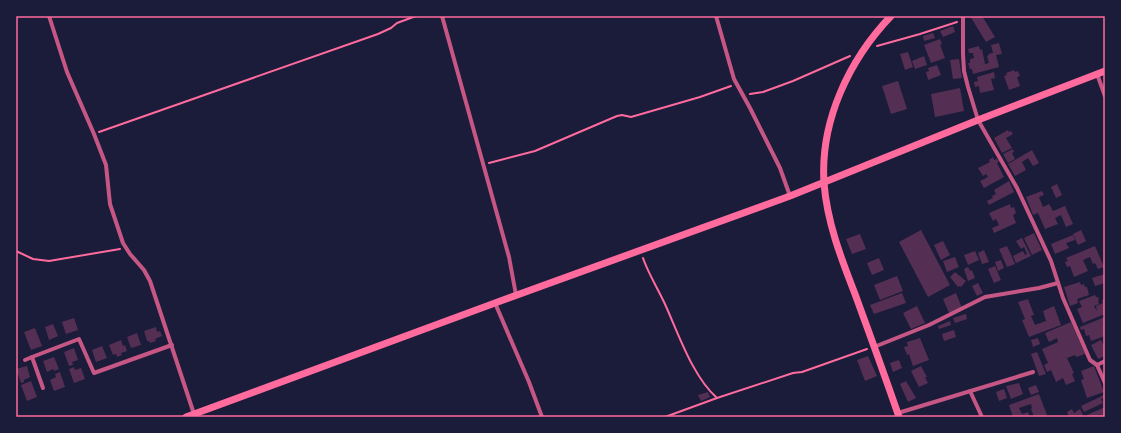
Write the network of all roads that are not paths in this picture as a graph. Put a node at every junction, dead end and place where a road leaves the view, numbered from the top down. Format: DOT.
graph roads {
  1 [pos="49,16"];
  2 [pos="442,16"];
  3 [pos="716,16"];
  4 [pos="891,16"];
  5 [pos="963,16"];
  6 [pos="1105,71"];
  7 [pos="1097,74"];
  8 [pos="1105,96"];
  9 [pos="978,120"];
  10 [pos="824,183"];
  11 [pos="790,196"];
  12 [pos="1058,283"];
  13 [pos="516,295"];
  14 [pos="494,303"];
  15 [pos="172,345"];
  16 [pos="874,347"];
  17 [pos="32,357"];
  18 [pos="25,360"];
  19 [pos="1105,361"];
  20 [pos="1097,365"];
  21 [pos="1033,372"];
  22 [pos="1105,383"];
  23 [pos="44,388"];
  24 [pos="970,392"];
  25 [pos="899,415"];
  26 [pos="195,416"];
  27 [pos="186,417"];
  28 [pos="542,417"];
  29 [pos="982,417"];
  1 -- 15 [label="street"];
  2 -- 13 [label="street"];
  3 -- 11 [label="street"];
  4 -- 10 [label="main road"];
  5 -- 9 [label="street"];
  6 -- 7 [label="main road"];
  7 -- 8 [label="street"];
  7 -- 9 [label="main road"];
  9 -- 10 [label="main road"];
  9 -- 12 [label="street"];
  10 -- 11 [label="main road"];
  10 -- 16 [label="main road"];
  11 -- 13 [label="main road"];
  12 -- 16 [label="street"];
  12 -- 20 [label="street"];
  13 -- 14 [label="main road"];
  14 -- 26 [label="main road"];
  14 -- 28 [label="street"];
  15 -- 17 [label="street"];
  15 -- 26 [label="street"];
  16 -- 25 [label="main road"];
  17 -- 18 [label="street"];
  17 -- 23 [label="street"];
  19 -- 20 [label="street"];
  20 -- 22 [label="street"];
  21 -- 24 [label="street"];
  24 -- 25 [label="street"];
  24 -- 29 [label="street"];
  26 -- 27 [label="main road"];
}
